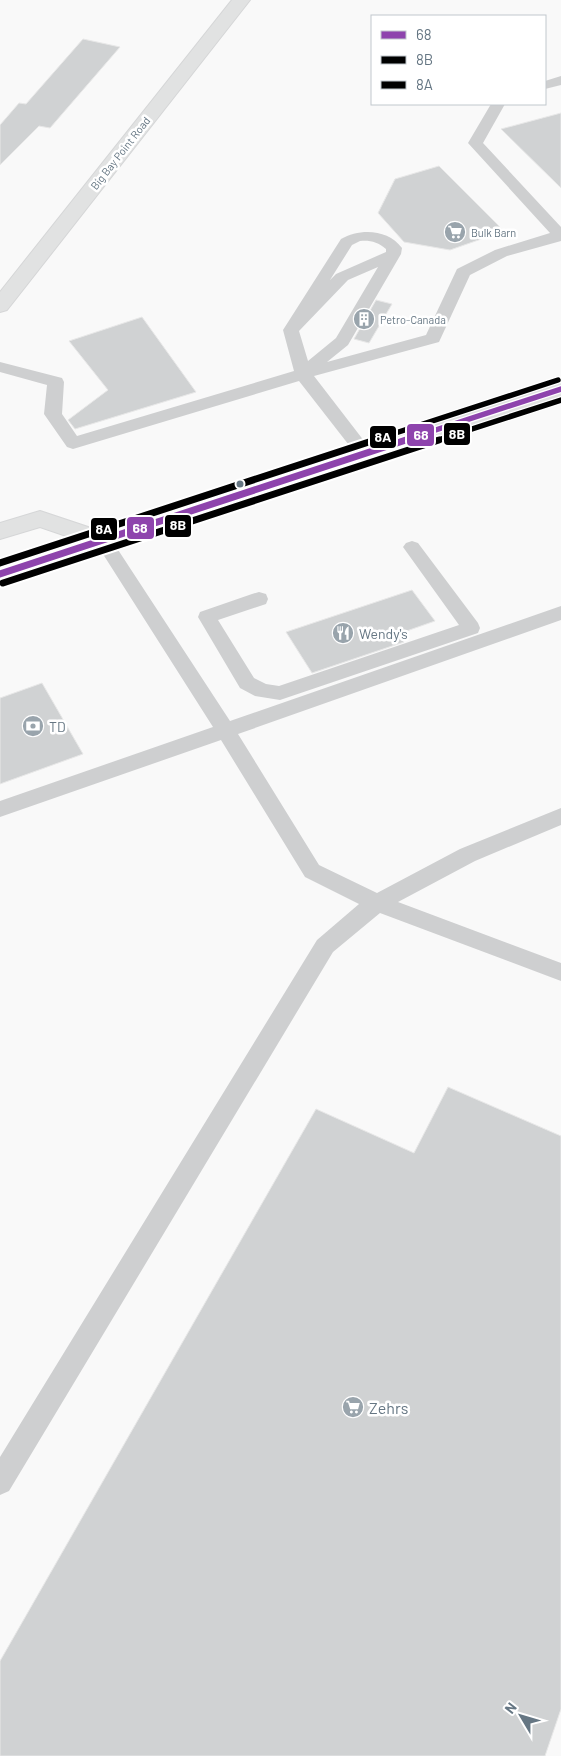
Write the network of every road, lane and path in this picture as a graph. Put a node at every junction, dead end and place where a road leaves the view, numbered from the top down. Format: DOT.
graph roads {
  1 [pos="241,0"];
  2 [pos="561,80"];
  3 [pos="546,86"];
  4 [pos="497,105"];
  5 [pos="561,236"];
  6 [pos="393,254"];
  7 [pos="0,306"];
  8 [pos="291,330"];
  9 [pos="0,367"];
  10 [pos="303,374"];
  11 [pos="561,389"];
  12 [pos="365,454"];
  13 [pos="0,531"];
  14 [pos="103,540"];
  15 [pos="412,547"];
  16 [pos="0,574"];
  17 [pos="259,599"];
  18 [pos="561,613"];
  19 [pos="226,731"];
  20 [pos="0,809"];
  21 [pos="561,816"];
  22 [pos="377,904"];
  23 [pos="561,972"];
  24 [pos="0,1482"];
  1 -- 7 [label="main road, Big Bay Point Road"];
  2 -- 3 [label="lane"];
  4 -- 5 [label="lane"];
  5 -- 10 [label="lane"];
  6 -- 8 [label="lane"];
  6 -- 8 [label="lane"];
  6 -- 10 [label="lane"];
  8 -- 10 [label="lane"];
  9 -- 10 [label="lane"];
  10 -- 12 [label="lane"];
  11 -- 12 [label="main road"];
  12 -- 14 [label="main road"];
  13 -- 14 [label="main road"];
  14 -- 16 [label="main road"];
  14 -- 19 [label="lane"];
  15 -- 17 [label="lane"];
  18 -- 19 [label="lane"];
  19 -- 20 [label="lane"];
  19 -- 22 [label="lane"];
  21 -- 22 [label="lane"];
  22 -- 23 [label="lane"];
  22 -- 24 [label="lane"];
}
